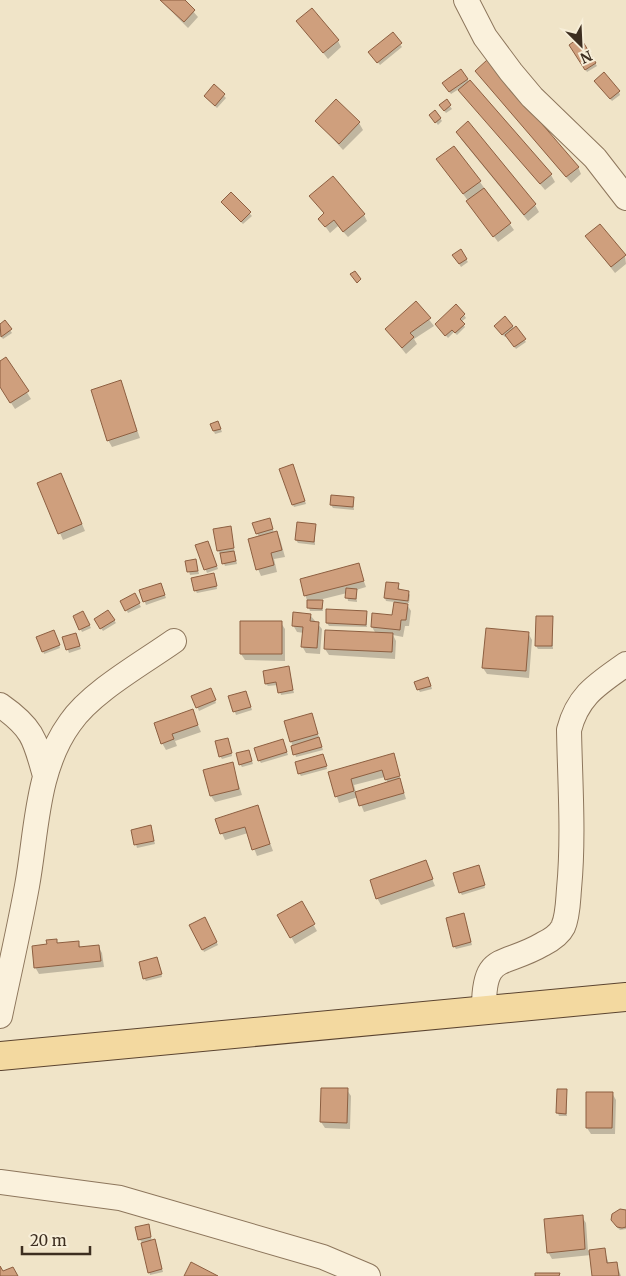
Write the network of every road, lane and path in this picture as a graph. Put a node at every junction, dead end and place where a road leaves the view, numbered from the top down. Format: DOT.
graph roads {
  1 [pos="466,0"];
  2 [pos="626,198"];
  3 [pos="174,641"];
  4 [pos="626,664"];
  5 [pos="0,705"];
  6 [pos="44,776"];
  7 [pos="626,997"];
  8 [pos="484,1011"];
  9 [pos="0,1016"];
  10 [pos="0,1056"];
  11 [pos="0,1182"];
  12 [pos="368,1276"];
  1 -- 2 [label="street"];
  3 -- 6 [label="street"];
  4 -- 8 [label="street"];
  5 -- 6 [label="street"];
  6 -- 9 [label="street"];
  7 -- 8 [label="main road"];
  8 -- 10 [label="main road"];
  11 -- 12 [label="street"];
}
